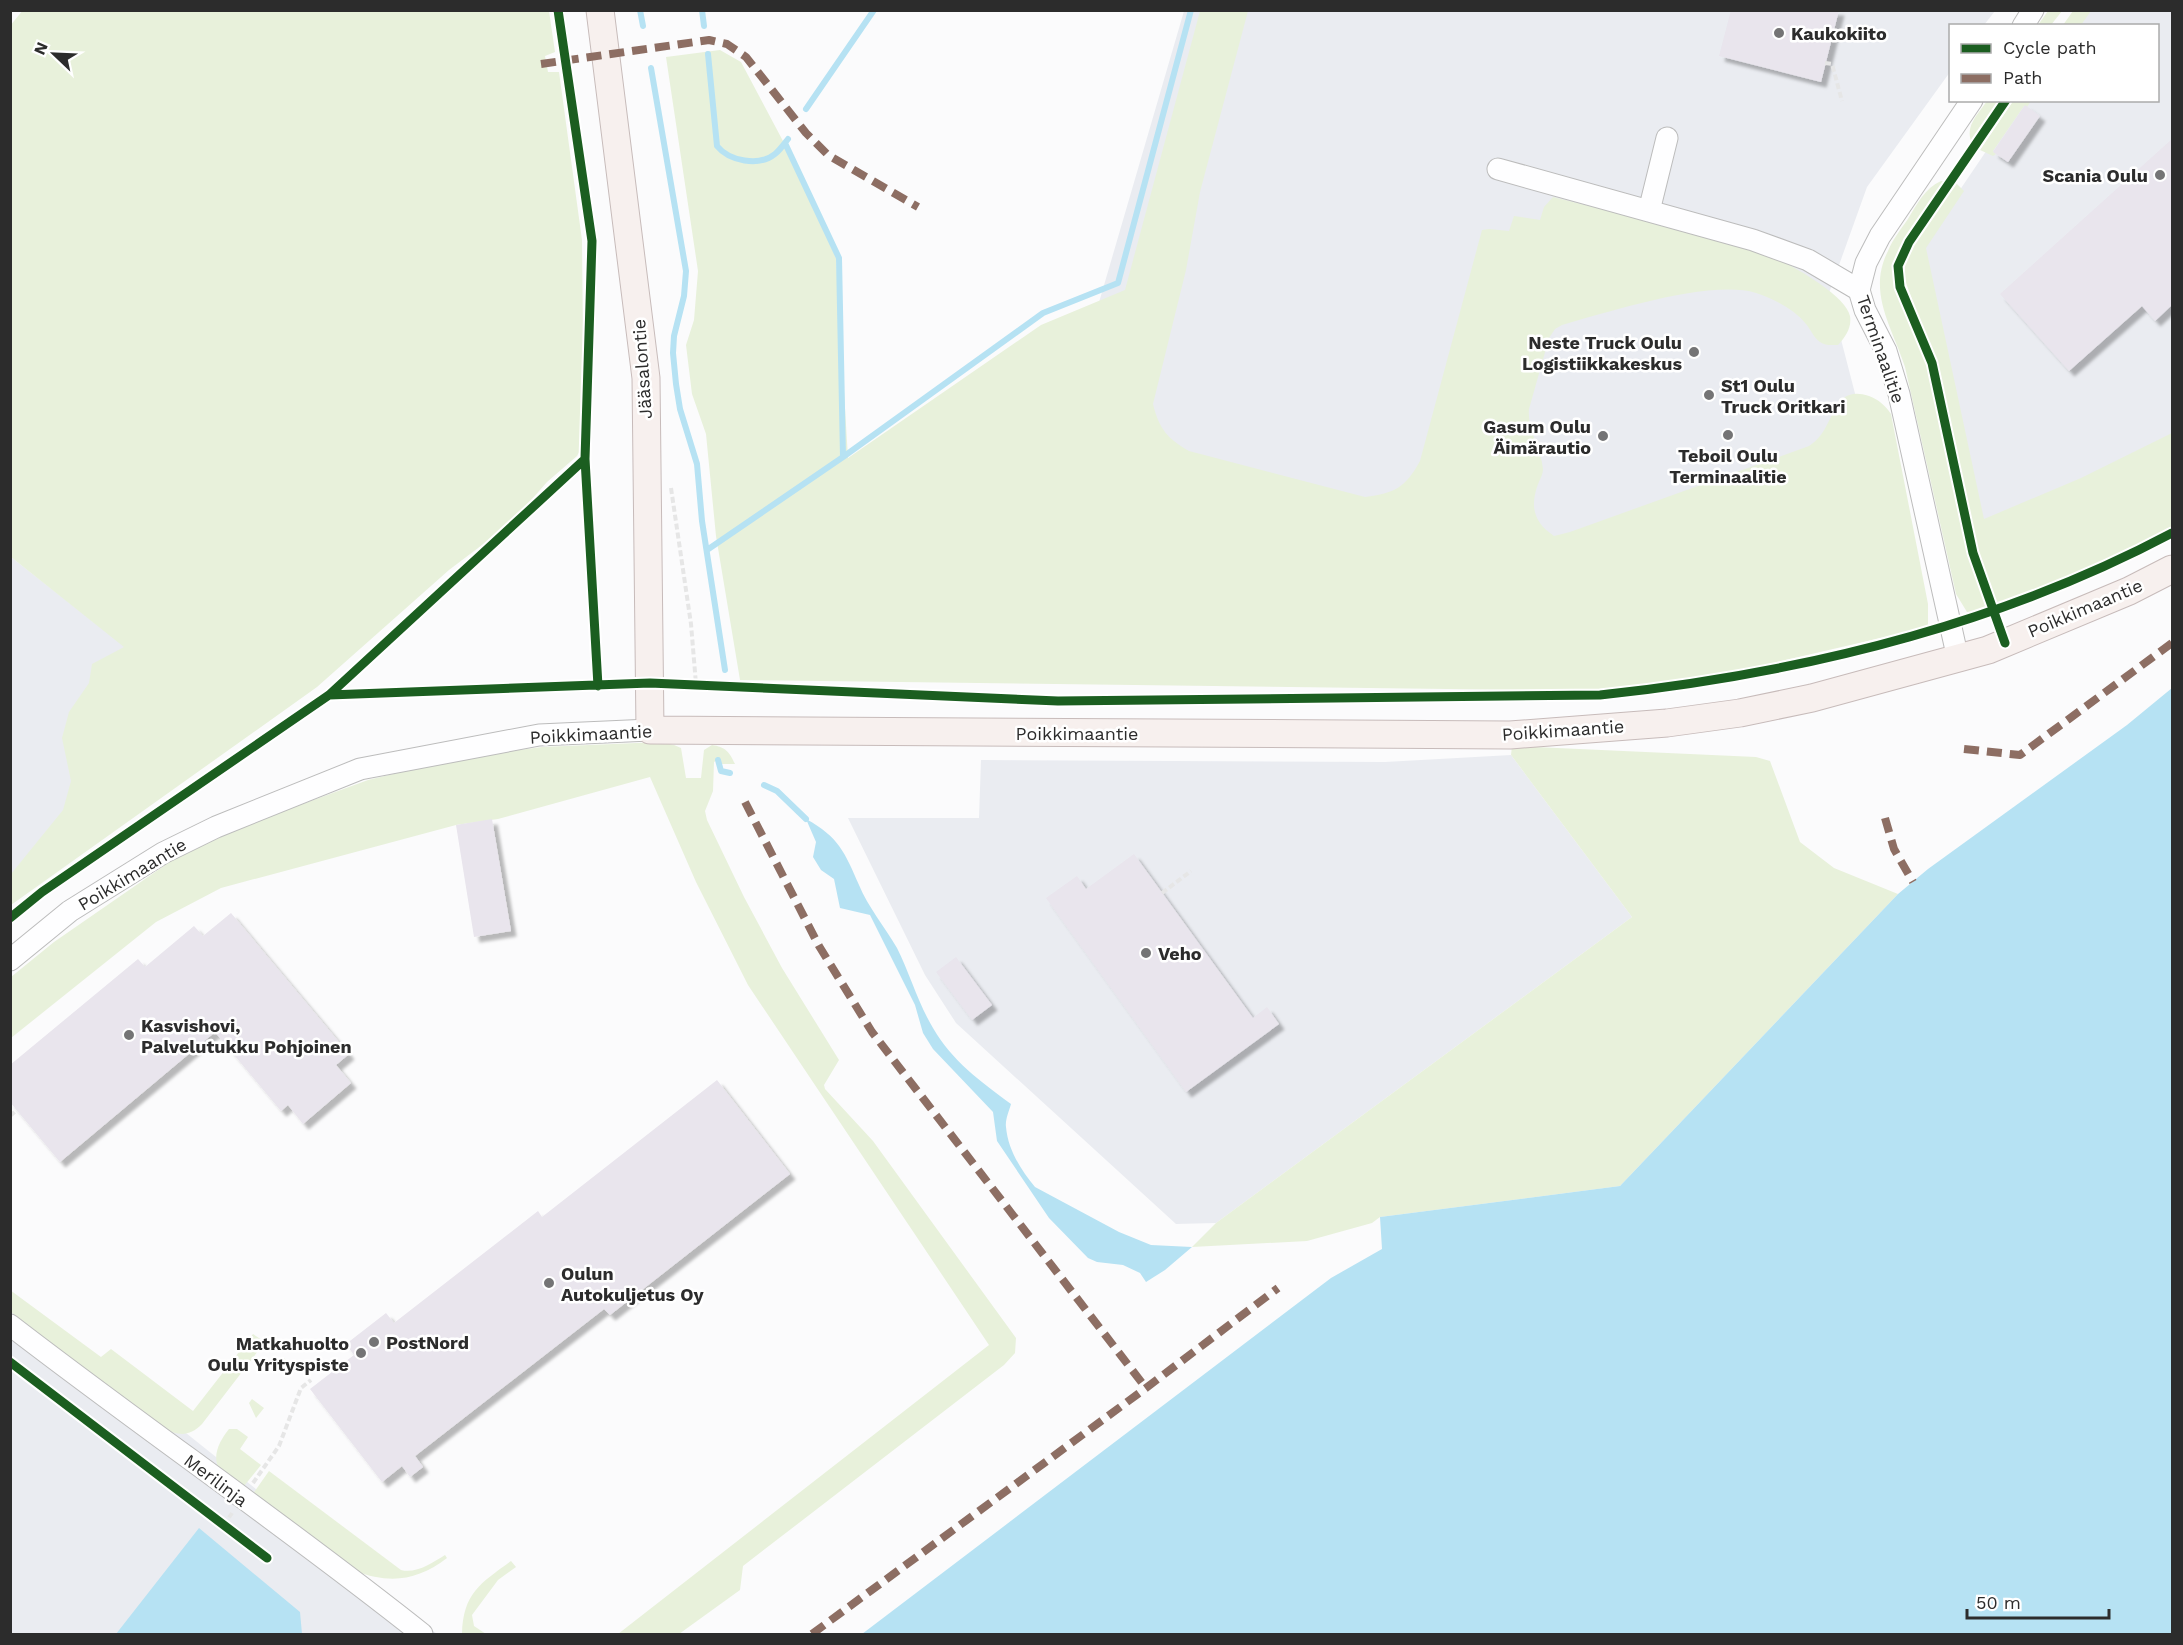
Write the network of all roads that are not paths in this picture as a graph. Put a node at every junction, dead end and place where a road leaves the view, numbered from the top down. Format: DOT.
graph roads {
  1 [pos="600,10"];
  2 [pos="2033,10"];
  3 [pos="2024,24"];
  4 [pos="1971,102"];
  5 [pos="1667,138"];
  6 [pos="1498,170"];
  7 [pos="1649,211"];
  8 [pos="1859,290"];
  9 [pos="2172,569"];
  10 [pos="1958,659"];
  11 [pos="650,730"];
  12 [pos="10,960"];
  13 [pos="10,1325"];
  14 [pos="422,1635"];
  1 -- 11 [label="main road, Jääsalontie"];
  2 -- 3 [label="street"];
  4 -- 8 [label="street, Terminaalitie"];
  5 -- 7 [label="street"];
  6 -- 7 [label="street"];
  7 -- 8 [label="street"];
  8 -- 10 [label="street, Terminaalitie"];
  9 -- 10 [label="main road, Poikkimaantie"];
  10 -- 11 [label="main road, Poikkimaantie"];
  11 -- 12 [label="street, Poikkimaantie"];
  13 -- 14 [label="street, Merilinja"];
}
